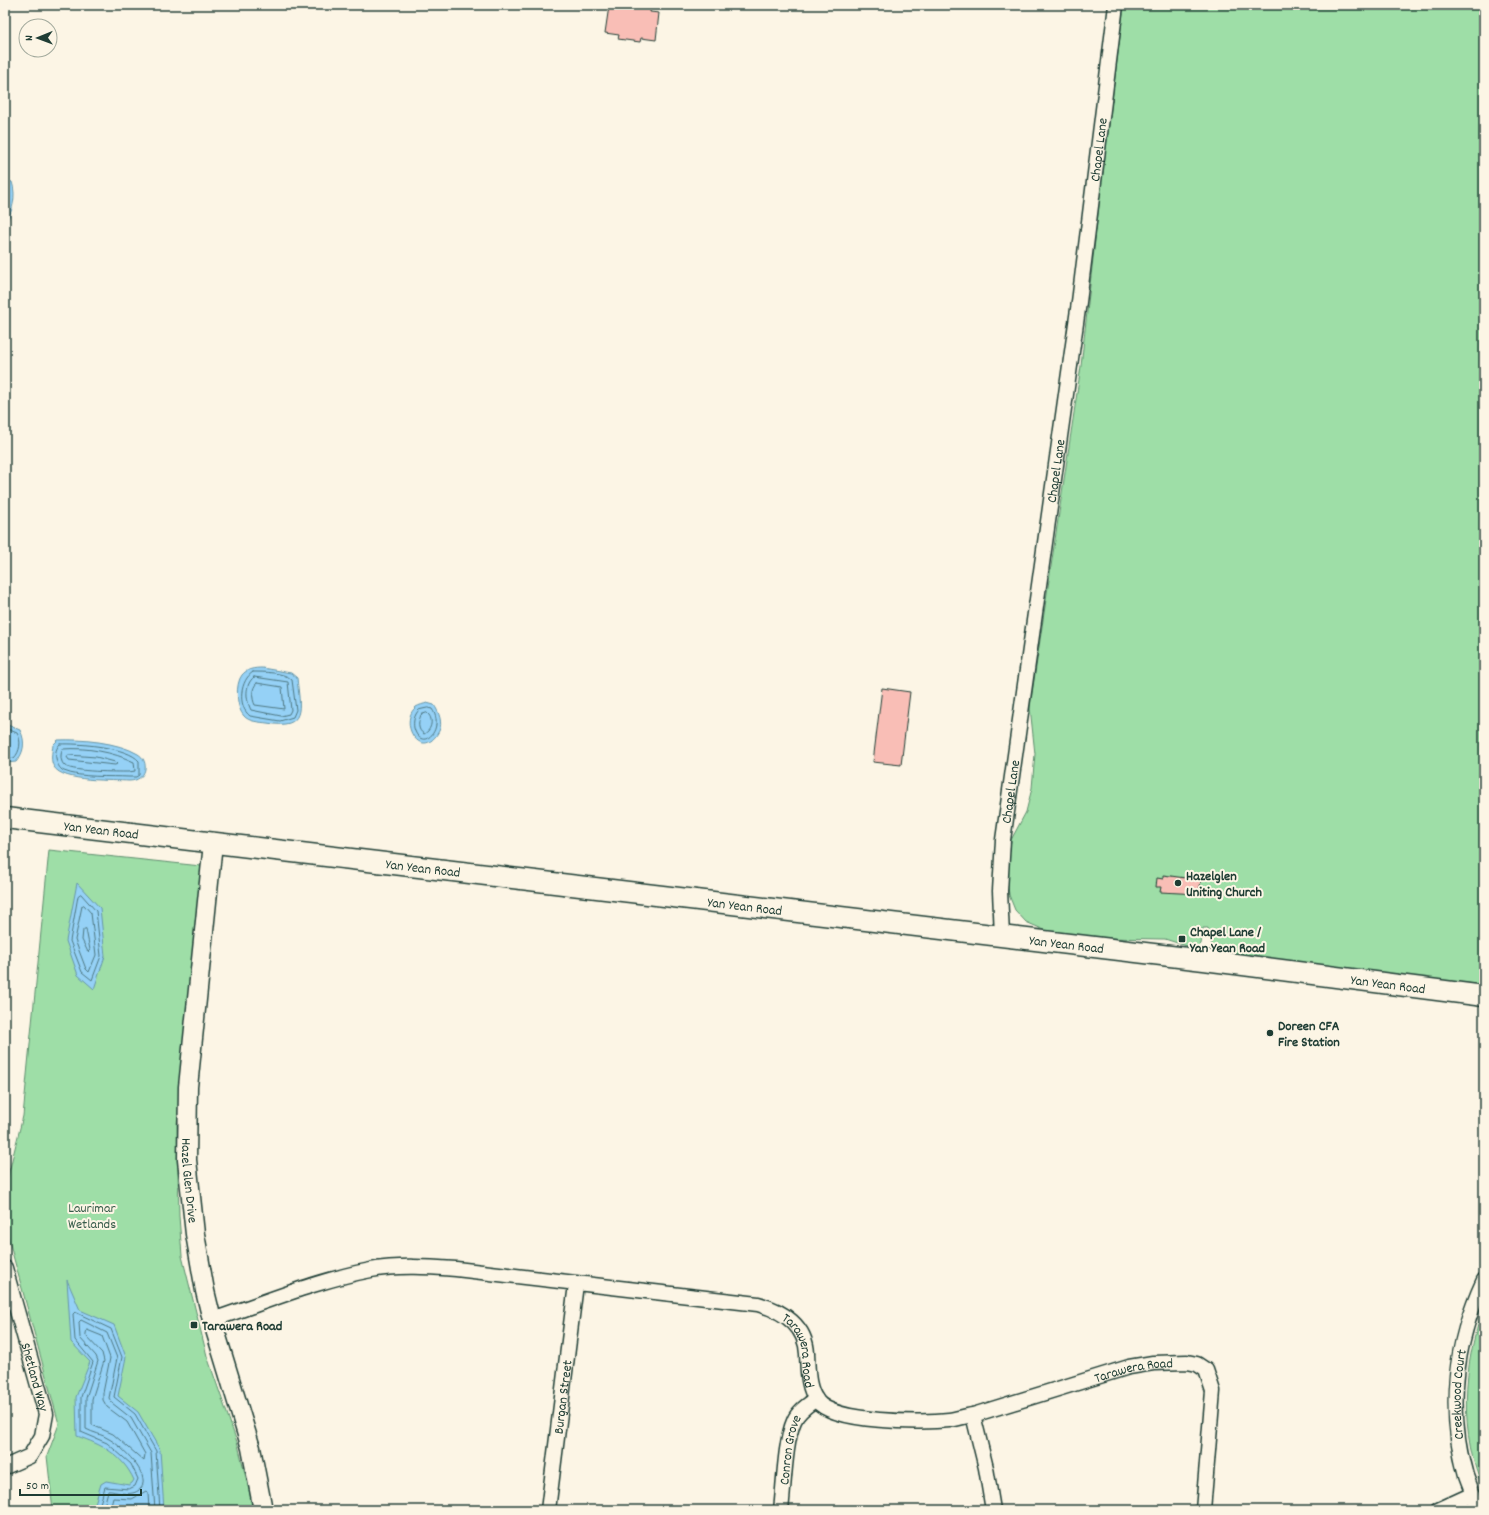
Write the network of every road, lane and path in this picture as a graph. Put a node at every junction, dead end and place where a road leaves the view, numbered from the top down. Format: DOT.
graph roads {
  1 [pos="1116,5"];
  2 [pos="5,818"];
  3 [pos="213,843"];
  4 [pos="1002,936"];
  5 [pos="1484,996"];
  6 [pos="5,1268"];
  7 [pos="1484,1280"];
  8 [pos="576,1284"];
  9 [pos="212,1320"];
  10 [pos="816,1399"];
  11 [pos="973,1415"];
  12 [pos="5,1467"];
  13 [pos="1473,1494"];
  14 [pos="263,1510"];
  15 [pos="548,1510"];
  16 [pos="781,1510"];
  17 [pos="993,1510"];
  18 [pos="1203,1510"];
  19 [pos="1438,1510"];
  20 [pos="1479,1510"];
  1 -- 4 [label="street, Chapel Lane"];
  2 -- 3 [label="main road, Yan Yean Road"];
  3 -- 4 [label="main road, Yan Yean Road"];
  3 -- 9 [label="street, Hazel Glen Drive"];
  4 -- 5 [label="main road, Yan Yean Road"];
  6 -- 12 [label="street, Shetland Way"];
  7 -- 13 [label="street, Creekwood Court"];
  8 -- 9 [label="street, Tarawera Road"];
  8 -- 10 [label="street, Tarawera Road"];
  8 -- 15 [label="street, Burgan Street"];
  9 -- 14 [label="street, Hazel Glen Drive"];
  10 -- 11 [label="street, Tarawera Road"];
  10 -- 16 [label="street, Conron Grove"];
  11 -- 17 [label="street"];
  11 -- 18 [label="street, Tarawera Road"];
  13 -- 19 [label="street"];
  13 -- 20 [label="street, Creekwood Court"];
}
